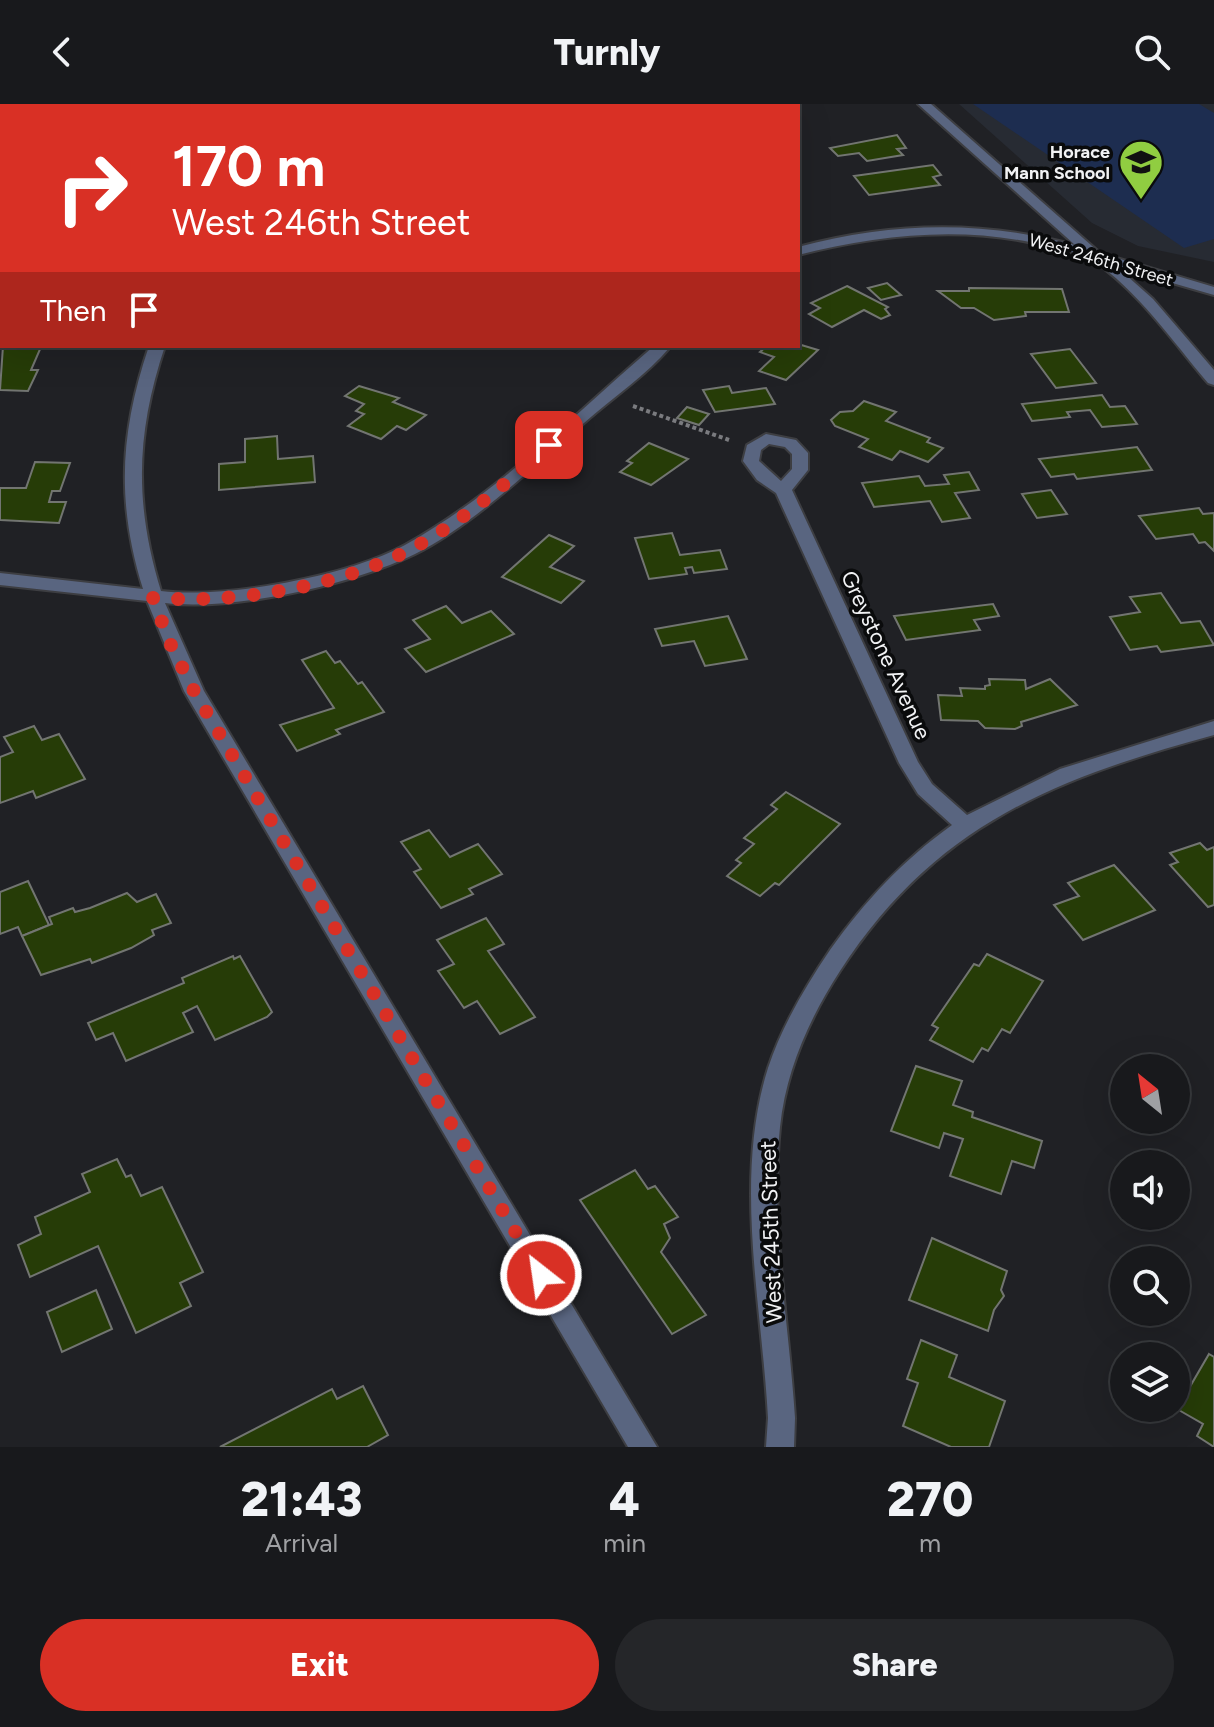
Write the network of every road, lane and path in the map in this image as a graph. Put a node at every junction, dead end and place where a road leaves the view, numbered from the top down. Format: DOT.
graph roads {
  1 [pos="924,104"];
  2 [pos="800,251"];
  3 [pos="1096,256"];
  4 [pos="1214,291"];
  5 [pos="156,348"];
  6 [pos="661,348"];
  7 [pos="1214,380"];
  8 [pos="604,396"];
  9 [pos="753,448"];
  10 [pos="783,490"];
  11 [pos="0,579"];
  12 [pos="153,598"];
  13 [pos="1214,728"];
  14 [pos="966,826"];
  15 [pos="643,1447"];
  16 [pos="780,1447"];
  1 -- 3 [label="street"];
  2 -- 3 [label="street, West 246th Street"];
  3 -- 4 [label="street, West 246th Street"];
  3 -- 7 [label="street"];
  5 -- 12 [label="street"];
  6 -- 8 [label="street"];
  8 -- 9 [label="path"];
  8 -- 12 [label="street"];
  9 -- 10 [label="street, Greystone Avenue"];
  9 -- 10 [label="street"];
  10 -- 14 [label="street, Greystone Avenue"];
  11 -- 12 [label="street"];
  12 -- 15 [label="street"];
  13 -- 14 [label="street, West 245th Street"];
  14 -- 16 [label="street, West 245th Street"];
}
